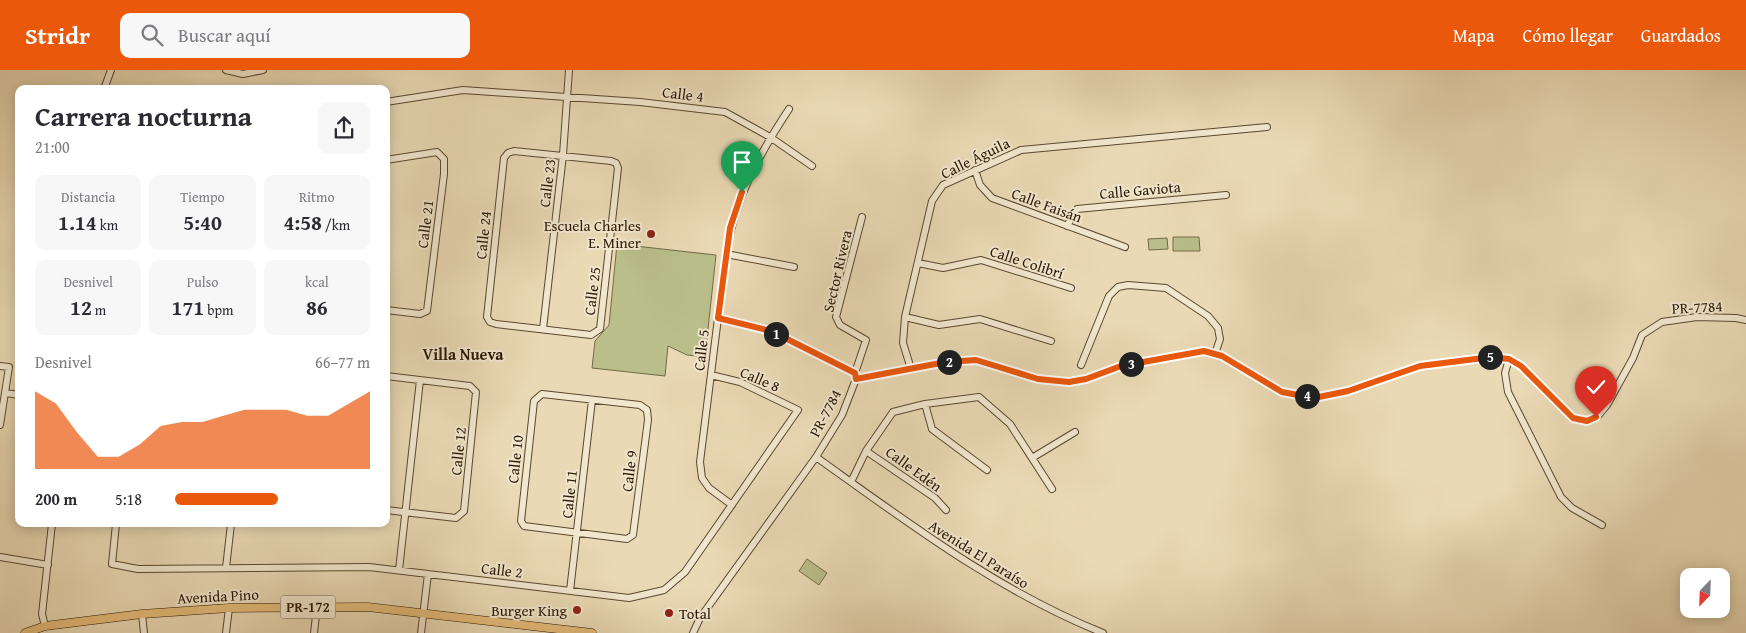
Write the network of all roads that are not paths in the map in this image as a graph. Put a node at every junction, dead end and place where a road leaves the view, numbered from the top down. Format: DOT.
graph roads {
  1 [pos="111,70"];
  2 [pos="226,70"];
  3 [pos="263,70"];
  4 [pos="570,70"];
  5 [pos="105,85"];
  6 [pos="567,96"];
  7 [pos="390,101"];
  8 [pos="789,109"];
  9 [pos="1267,127"];
  10 [pos="770,137"];
  11 [pos="562,155"];
  12 [pos="390,159"];
  13 [pos="812,166"];
  14 [pos="975,170"];
  15 [pos="1226,195"];
  16 [pos="862,217"];
  17 [pos="1067,226"];
  18 [pos="1125,247"];
  19 [pos="726,254"];
  20 [pos="918,263"];
  21 [pos="794,267"];
  22 [pos="1071,288"];
  23 [pos="390,310"];
  24 [pos="718,318"];
  25 [pos="905,318"];
  26 [pos="1746,320"];
  27 [pos="543,329"];
  28 [pos="1051,341"];
  29 [pos="1215,354"];
  30 [pos="1509,359"];
  31 [pos="1081,365"];
  32 [pos="0,366"];
  33 [pos="911,369"];
  34 [pos="711,375"];
  35 [pos="390,376"];
  36 [pos="856,376"];
  37 [pos="420,380"];
  38 [pos="6,393"];
  39 [pos="15,394"];
  40 [pos="592,400"];
  41 [pos="925,404"];
  42 [pos="798,410"];
  43 [pos="0,424"];
  44 [pos="1075,432"];
  45 [pos="866,450"];
  46 [pos="816,457"];
  47 [pos="1032,458"];
  48 [pos="987,470"];
  49 [pos="851,482"];
  50 [pos="1052,489"];
  51 [pos="732,505"];
  52 [pos="390,510"];
  53 [pos="946,510"];
  54 [pos="406,512"];
  55 [pos="1602,525"];
  56 [pos="52,527"];
  57 [pos="116,527"];
  58 [pos="231,527"];
  59 [pos="577,534"];
  60 [pos="0,557"];
  61 [pos="48,565"];
  62 [pos="226,568"];
  63 [pos="399,570"];
  64 [pos="428,574"];
  65 [pos="570,591"];
  66 [pos="317,607"];
  67 [pos="229,608"];
  68 [pos="424,612"];
  69 [pos="142,614"];
  70 [pos="45,626"];
  71 [pos="580,632"];
  72 [pos="24,633"];
  73 [pos="144,633"];
  74 [pos="226,633"];
  75 [pos="314,633"];
  76 [pos="420,633"];
  77 [pos="592,633"];
  78 [pos="693,633"];
  79 [pos="1103,633"];
  1 -- 5 [label="street"];
  2 -- 3 [label="street"];
  4 -- 6 [label="street, Calle 23"];
  6 -- 7 [label="street, Calle 4"];
  6 -- 10 [label="street, Calle 4"];
  6 -- 11 [label="street, Calle 23"];
  8 -- 10 [label="street, Calle 5"];
  9 -- 14 [label="street, Calle Águila"];
  10 -- 13 [label="street, Calle 4"];
  10 -- 19 [label="street, Calle 5"];
  11 -- 27 [label="street, Calle 23"];
  11 -- 27 [label="street, Calle 24"];
  11 -- 27 [label="street, Calle 25"];
  12 -- 23 [label="street, Calle 21"];
  14 -- 17 [label="street, Calle Faisán"];
  14 -- 20 [label="street, Calle Águila"];
  15 -- 17 [label="street, Calle Gaviota"];
  16 -- 36 [label="street, Sector Rivera"];
  17 -- 18 [label="street, Calle Faisán"];
  19 -- 21 [label="street"];
  19 -- 24 [label="street, Calle 5"];
  20 -- 22 [label="street, Calle Colibrí"];
  20 -- 25 [label="street, Calle Águila"];
  24 -- 34 [label="street, Calle 5"];
  24 -- 36 [label="street"];
  25 -- 28 [label="street"];
  25 -- 33 [label="street, Calle Águila"];
  26 -- 30 [label="street, PR-7784 / PR-7784"];
  29 -- 30 [label="street, PR-7784 / PR-7784"];
  29 -- 31 [label="street"];
  29 -- 33 [label="street, PR-7784 / PR-7784"];
  30 -- 55 [label="street"];
  32 -- 38 [label="street"];
  33 -- 36 [label="street, PR-7784 / PR-7784"];
  34 -- 42 [label="street, Calle 8"];
  34 -- 51 [label="street, Calle 5"];
  35 -- 37 [label="street"];
  36 -- 46 [label="street, PR-7784 / PR-7784"];
  37 -- 54 [label="street"];
  37 -- 54 [label="street, Calle 12"];
  38 -- 39 [label="street"];
  38 -- 43 [label="street"];
  40 -- 59 [label="street, Calle 11"];
  40 -- 59 [label="street, Calle 9"];
  40 -- 59 [label="street, Calle 10"];
  41 -- 45 [label="street"];
  41 -- 47 [label="street"];
  41 -- 48 [label="street"];
  42 -- 51 [label="street, Calle 2"];
  44 -- 47 [label="street"];
  45 -- 49 [label="street"];
  45 -- 53 [label="street, Calle Edén"];
  46 -- 49 [label="street, Avenida El Paraíso"];
  46 -- 78 [label="street, PR-7784 / PR-7784"];
  47 -- 50 [label="street"];
  49 -- 79 [label="street, Avenida El Paraíso"];
  51 -- 65 [label="street, Calle 2"];
  52 -- 54 [label="street"];
  54 -- 63 [label="street"];
  56 -- 61 [label="street"];
  57 -- 62 [label="street, Calle 2"];
  58 -- 62 [label="street"];
  59 -- 65 [label="street, Calle 11"];
  60 -- 61 [label="street"];
  61 -- 70 [label="street"];
  62 -- 63 [label="street, Calle 2"];
  63 -- 64 [label="street, Calle 2"];
  64 -- 65 [label="street, Calle 2"];
  64 -- 68 [label="street"];
  66 -- 67 [label="main road, Avenida Pino / PR-172"];
  66 -- 68 [label="main road, Avenida Pino / PR-172"];
  66 -- 75 [label="street"];
  67 -- 69 [label="main road, Avenida Pino / PR-172"];
  67 -- 74 [label="street"];
  68 -- 71 [label="main road, Avenida Pino / PR-172"];
  68 -- 76 [label="street"];
  69 -- 70 [label="main road, Avenida Pino / PR-172"];
  69 -- 73 [label="street"];
  70 -- 72 [label="main road, Avenida Pino / PR-172"];
  71 -- 77 [label="main road, Avenida Pino / PR-172"];
}
